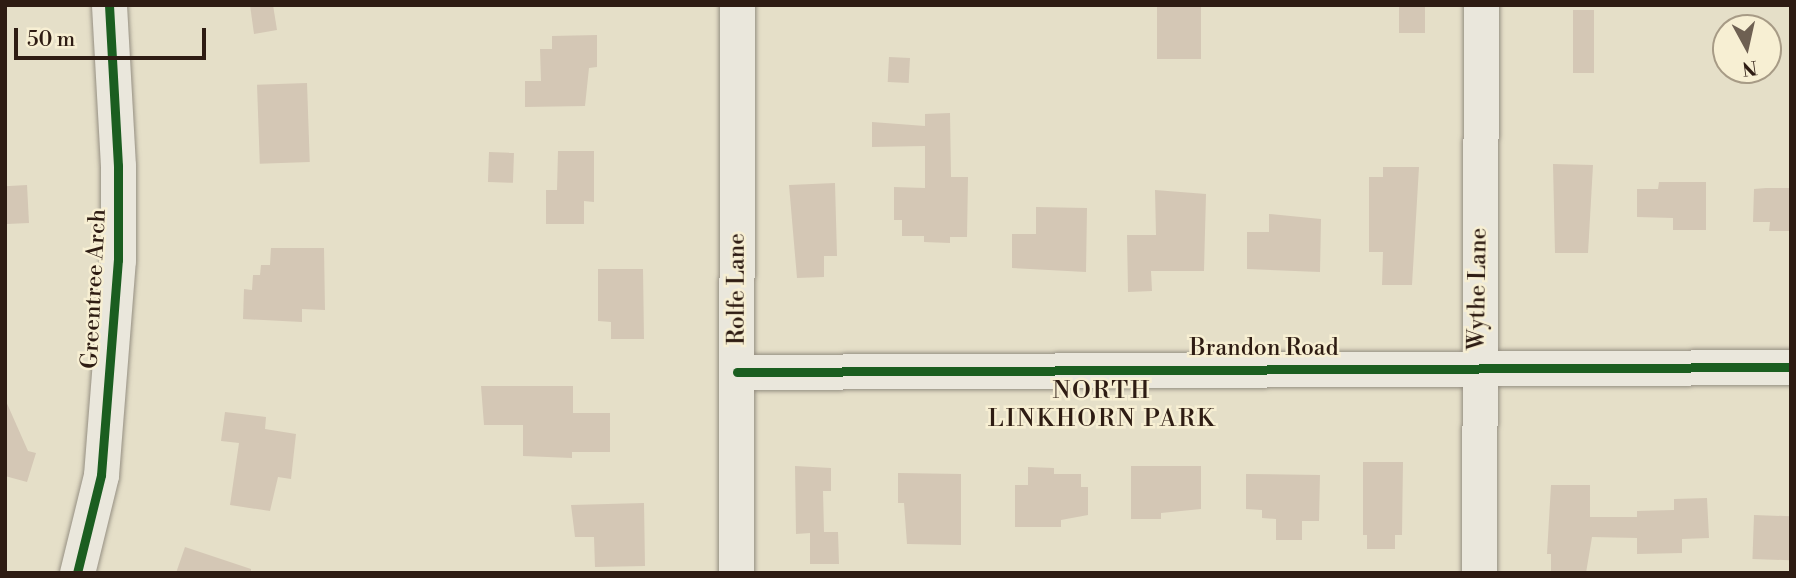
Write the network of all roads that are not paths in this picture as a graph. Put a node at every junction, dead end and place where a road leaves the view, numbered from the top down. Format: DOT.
graph roads {
  1 [pos="109,5"];
  2 [pos="737,5"];
  3 [pos="1481,5"];
  4 [pos="1477,366"];
  5 [pos="1791,367"];
  6 [pos="737,372"];
  7 [pos="78,573"];
  8 [pos="736,573"];
  9 [pos="1479,573"];
  1 -- 7 [label="street, Greentree Arch"];
  2 -- 6 [label="street, Rolfe Lane"];
  3 -- 4 [label="street, Wythe Lane"];
  4 -- 5 [label="street, Brandon Road"];
  4 -- 6 [label="street, Brandon Road"];
  4 -- 9 [label="street, Wythe Lane"];
  6 -- 8 [label="street, Rolfe Lane"];
}
